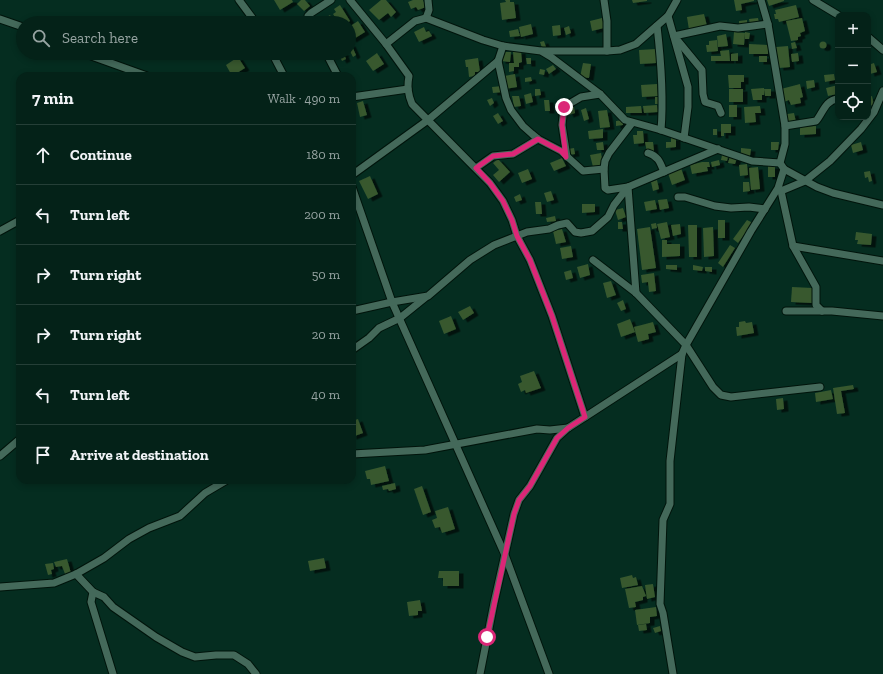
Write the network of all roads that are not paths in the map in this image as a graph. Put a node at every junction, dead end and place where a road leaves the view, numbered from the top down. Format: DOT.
graph roads {
  1 [pos="239,0"];
  2 [pos="331,0"];
  3 [pos="350,0"];
  4 [pos="428,0"];
  5 [pos="604,0"];
  6 [pos="676,0"];
  7 [pos="761,0"];
  8 [pos="813,0"];
  9 [pos="835,13"];
  10 [pos="251,16"];
  11 [pos="308,16"];
  12 [pos="668,16"];
  13 [pos="426,18"];
  14 [pos="0,19"];
  15 [pos="768,24"];
  16 [pos="16,25"];
  17 [pos="657,26"];
  18 [pos="674,36"];
  19 [pos="871,40"];
  20 [pos="386,44"];
  21 [pos="503,46"];
  22 [pos="883,50"];
  23 [pos="541,51"];
  24 [pos="607,51"];
  25 [pos="102,60"];
  26 [pos="276,60"];
  27 [pos="330,60"];
  28 [pos="498,61"];
  29 [pos="136,72"];
  30 [pos="282,72"];
  31 [pos="336,72"];
  32 [pos="408,89"];
  33 [pos="883,91"];
  34 [pos="600,94"];
  35 [pos="356,96"];
  36 [pos="835,100"];
  37 [pos="871,111"];
  38 [pos="722,113"];
  39 [pos="428,120"];
  40 [pos="866,120"];
  41 [pos="632,123"];
  42 [pos="785,126"];
  43 [pos="661,130"];
  44 [pos="684,138"];
  45 [pos="538,139"];
  46 [pos="718,149"];
  47 [pos="648,153"];
  48 [pos="566,157"];
  49 [pos="782,166"];
  50 [pos="476,168"];
  51 [pos="604,169"];
  52 [pos="356,172"];
  53 [pos="664,172"];
  54 [pos="805,181"];
  55 [pos="628,187"];
  56 [pos="780,189"];
  57 [pos="678,197"];
  58 [pos="356,200"];
  59 [pos="883,205"];
  60 [pos="765,209"];
  61 [pos="16,222"];
  62 [pos="0,231"];
  63 [pos="517,236"];
  64 [pos="793,246"];
  65 [pos="593,260"];
  66 [pos="883,261"];
  67 [pos="636,293"];
  68 [pos="428,296"];
  69 [pos="392,302"];
  70 [pos="356,310"];
  71 [pos="786,311"];
  72 [pos="822,311"];
  73 [pos="883,316"];
  74 [pos="400,318"];
  75 [pos="686,345"];
  76 [pos="356,347"];
  77 [pos="682,354"];
  78 [pos="820,387"];
  79 [pos="585,417"];
  80 [pos="568,428"];
  81 [pos="16,442"];
  82 [pos="456,445"];
  83 [pos="356,454"];
  84 [pos="0,456"];
  85 [pos="221,484"];
  86 [pos="505,555"];
  87 [pos="76,574"];
  88 [pos="0,587"];
  89 [pos="93,592"];
  90 [pos="113,674"];
  91 [pos="256,674"];
  92 [pos="480,674"];
  93 [pos="549,674"];
  94 [pos="673,674"];
  1 -- 10 [label="street"];
  2 -- 11 [label="street"];
  3 -- 20 [label="street"];
  4 -- 13 [label="street"];
  5 -- 24 [label="street"];
  6 -- 12 [label="street"];
  7 -- 15 [label="street"];
  8 -- 9 [label="street"];
  12 -- 17 [label="street"];
  12 -- 18 [label="street"];
  13 -- 20 [label="street"];
  13 -- 21 [label="street"];
  14 -- 16 [label="street"];
  15 -- 18 [label="street"];
  15 -- 42 [label="street"];
  17 -- 24 [label="street"];
  17 -- 43 [label="street"];
  18 -- 38 [label="street"];
  18 -- 44 [label="street"];
  19 -- 22 [label="street"];
  20 -- 32 [label="street"];
  21 -- 23 [label="street"];
  21 -- 28 [label="street"];
  23 -- 24 [label="street"];
  23 -- 34 [label="street"];
  25 -- 29 [label="street"];
  26 -- 30 [label="street"];
  27 -- 31 [label="street"];
  28 -- 39 [label="street"];
  28 -- 45 [label="street"];
  32 -- 35 [label="street"];
  32 -- 39 [label="street"];
  33 -- 37 [label="street"];
  34 -- 41 [label="street"];
  34 -- 48 [label="street"];
  36 -- 42 [label="street"];
  39 -- 50 [label="street"];
  39 -- 52 [label="street"];
  40 -- 54 [label="street"];
  41 -- 43 [label="street"];
  41 -- 51 [label="street"];
  42 -- 49 [label="street"];
  43 -- 44 [label="street"];
  44 -- 46 [label="street"];
  45 -- 48 [label="street"];
  45 -- 50 [label="street"];
  46 -- 49 [label="street"];
  46 -- 53 [label="street"];
  47 -- 53 [label="street"];
  48 -- 51 [label="street"];
  49 -- 54 [label="street"];
  49 -- 56 [label="street"];
  50 -- 63 [label="street"];
  51 -- 55 [label="street"];
  53 -- 55 [label="street"];
  54 -- 56 [label="street"];
  54 -- 59 [label="street"];
  55 -- 63 [label="street"];
  55 -- 67 [label="street"];
  56 -- 60 [label="street"];
  56 -- 64 [label="street"];
  57 -- 60 [label="street"];
  58 -- 69 [label="street"];
  60 -- 75 [label="street"];
  61 -- 62 [label="street"];
  63 -- 68 [label="street"];
  63 -- 79 [label="street"];
  64 -- 66 [label="street"];
  64 -- 72 [label="street"];
  65 -- 67 [label="street"];
  67 -- 75 [label="street"];
  68 -- 69 [label="street"];
  68 -- 74 [label="street"];
  69 -- 70 [label="street"];
  69 -- 74 [label="street"];
  71 -- 72 [label="street"];
  72 -- 73 [label="street"];
  74 -- 76 [label="street"];
  74 -- 82 [label="street"];
  75 -- 77 [label="street"];
  75 -- 78 [label="street"];
  77 -- 79 [label="street"];
  77 -- 94 [label="street"];
  79 -- 80 [label="street"];
  80 -- 82 [label="street"];
  80 -- 86 [label="street"];
  81 -- 84 [label="street"];
  82 -- 83 [label="street"];
  82 -- 86 [label="street"];
  85 -- 87 [label="street"];
  86 -- 92 [label="street"];
  86 -- 93 [label="street"];
  87 -- 88 [label="street"];
  87 -- 89 [label="street"];
  89 -- 90 [label="street"];
  89 -- 91 [label="street"];
}
